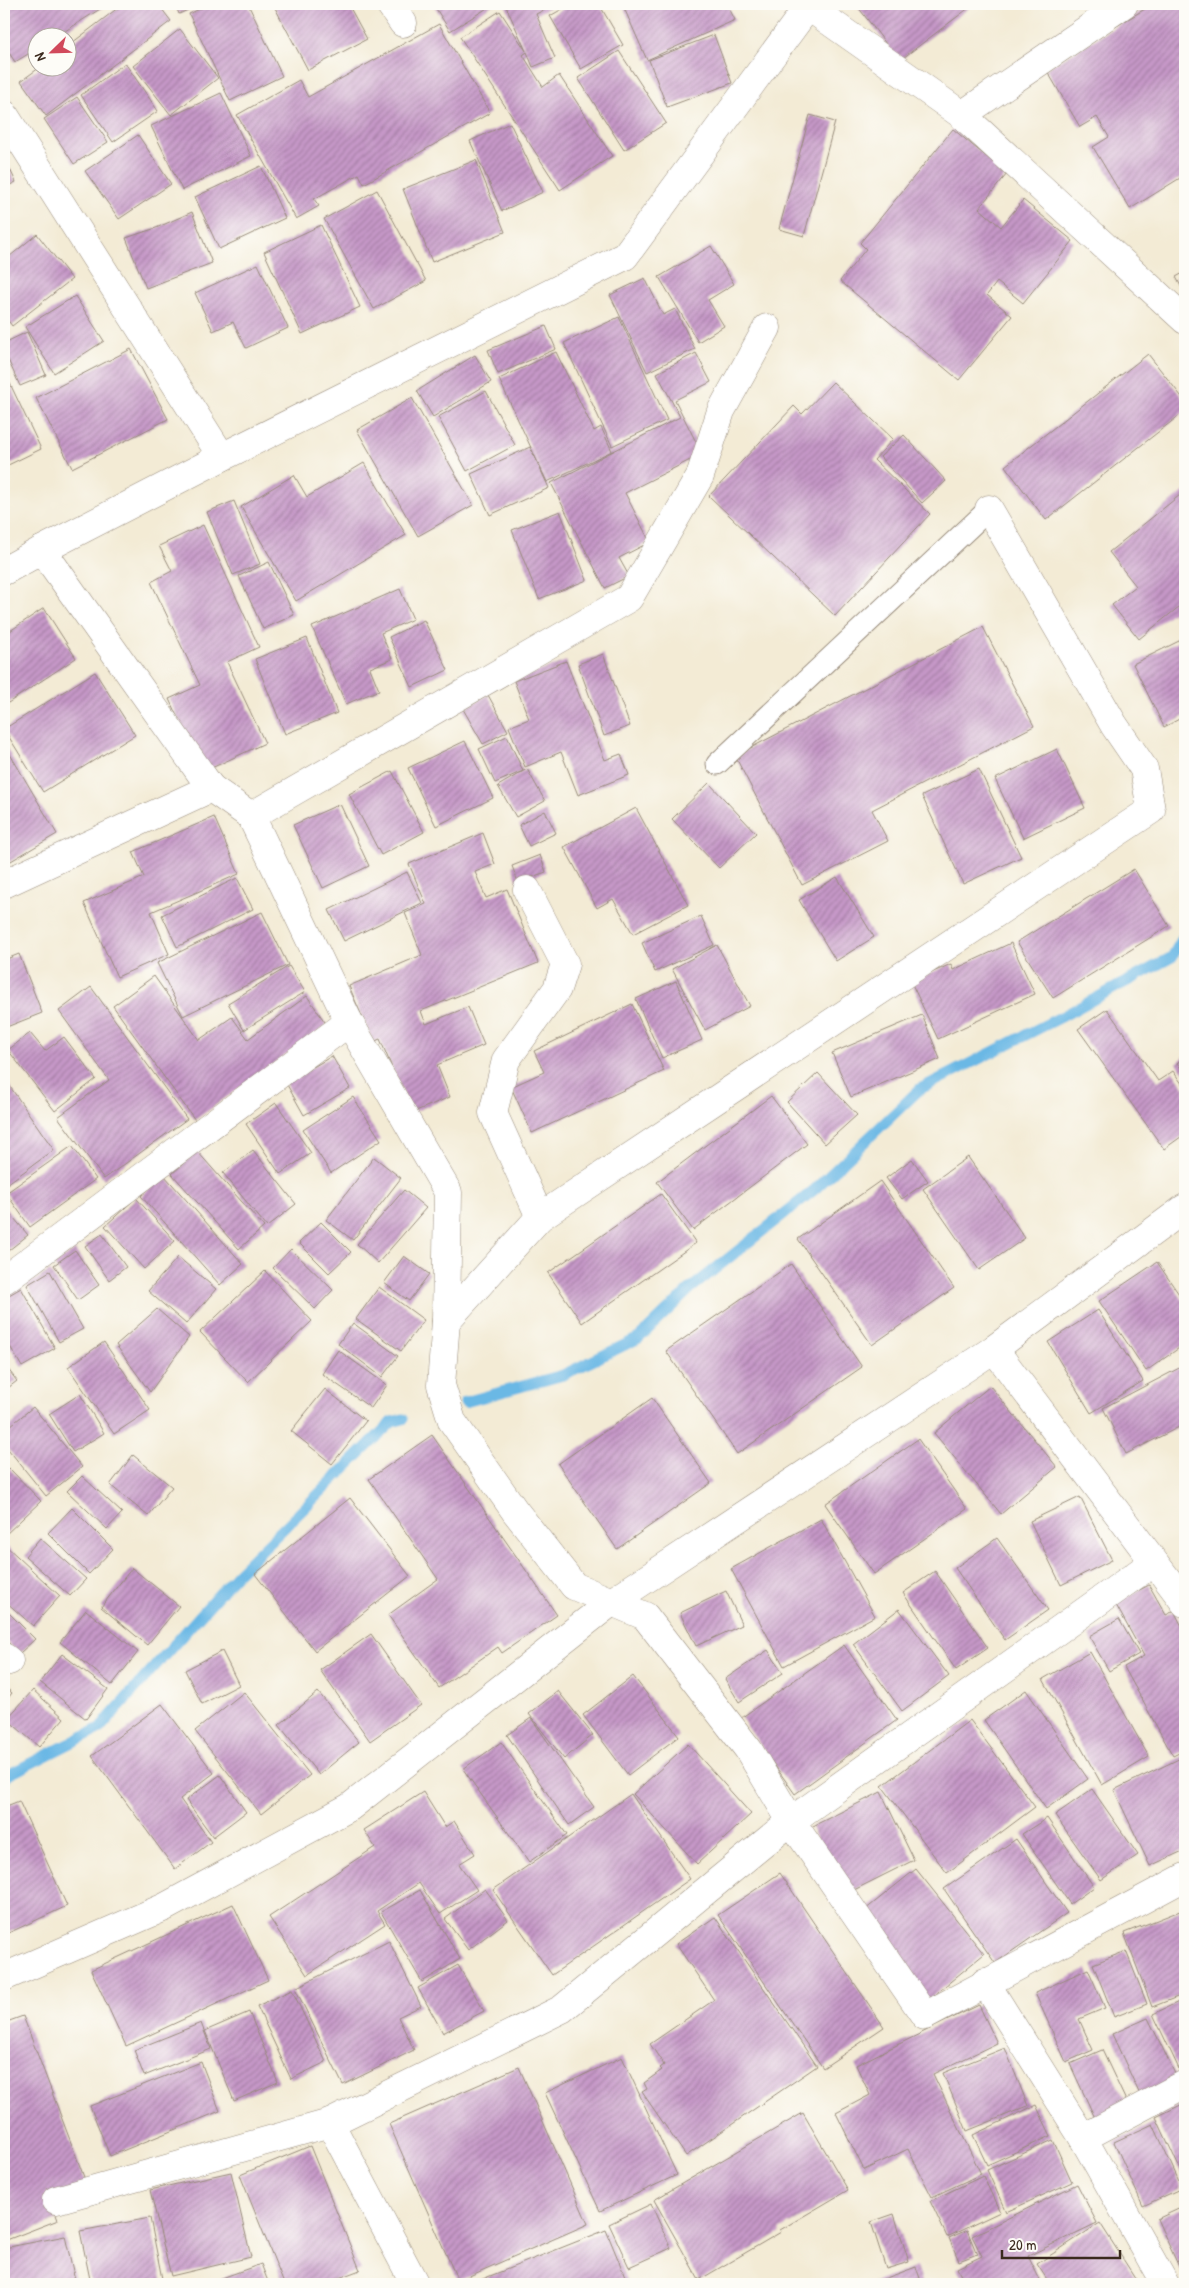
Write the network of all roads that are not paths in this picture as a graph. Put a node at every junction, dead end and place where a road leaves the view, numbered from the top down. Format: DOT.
graph roads {
  1 [pos="1124,4"];
  2 [pos="809,5"];
  3 [pos="4,114"];
  4 [pos="962,115"];
  5 [pos="1185,320"];
  6 [pos="767,328"];
  7 [pos="222,457"];
  8 [pos="990,509"];
  9 [pos="42,550"];
  10 [pos="4,571"];
  11 [pos="717,764"];
  12 [pos="211,788"];
  13 [pos="251,816"];
  14 [pos="4,884"];
  15 [pos="527,890"];
  16 [pos="349,1022"];
  17 [pos="1185,1208"];
  18 [pos="540,1217"];
  19 [pos="4,1280"];
  20 [pos="446,1321"];
  21 [pos="994,1349"];
  22 [pos="1154,1562"];
  23 [pos="610,1603"];
  24 [pos="1185,1603"];
  25 [pos="791,1820"];
  26 [pos="1185,1877"];
  27 [pos="4,1977"];
  28 [pos="985,1982"];
  29 [pos="1185,2084"];
  30 [pos="330,2123"];
  31 [pos="1083,2138"];
  32 [pos="56,2200"];
  33 [pos="415,2284"];
  34 [pos="1165,2284"];
  1 -- 4 [label="street"];
  2 -- 4 [label="street"];
  2 -- 7 [label="street"];
  3 -- 7 [label="street"];
  4 -- 5 [label="street"];
  6 -- 13 [label="street"];
  7 -- 9 [label="street"];
  8 -- 11 [label="lane"];
  8 -- 18 [label="street"];
  9 -- 10 [label="street"];
  9 -- 12 [label="street"];
  12 -- 13 [label="street"];
  12 -- 14 [label="street"];
  13 -- 16 [label="street"];
  15 -- 18 [label="street"];
  16 -- 19 [label="street"];
  16 -- 20 [label="street"];
  17 -- 21 [label="street"];
  18 -- 20 [label="street"];
  20 -- 23 [label="street"];
  21 -- 22 [label="street"];
  21 -- 23 [label="street"];
  22 -- 24 [label="street"];
  22 -- 25 [label="street"];
  23 -- 25 [label="street"];
  23 -- 27 [label="street"];
  25 -- 28 [label="street"];
  25 -- 30 [label="street"];
  26 -- 28 [label="street"];
  28 -- 31 [label="street"];
  29 -- 31 [label="street"];
  30 -- 32 [label="street"];
  30 -- 33 [label="street"];
  31 -- 34 [label="street"];
}
